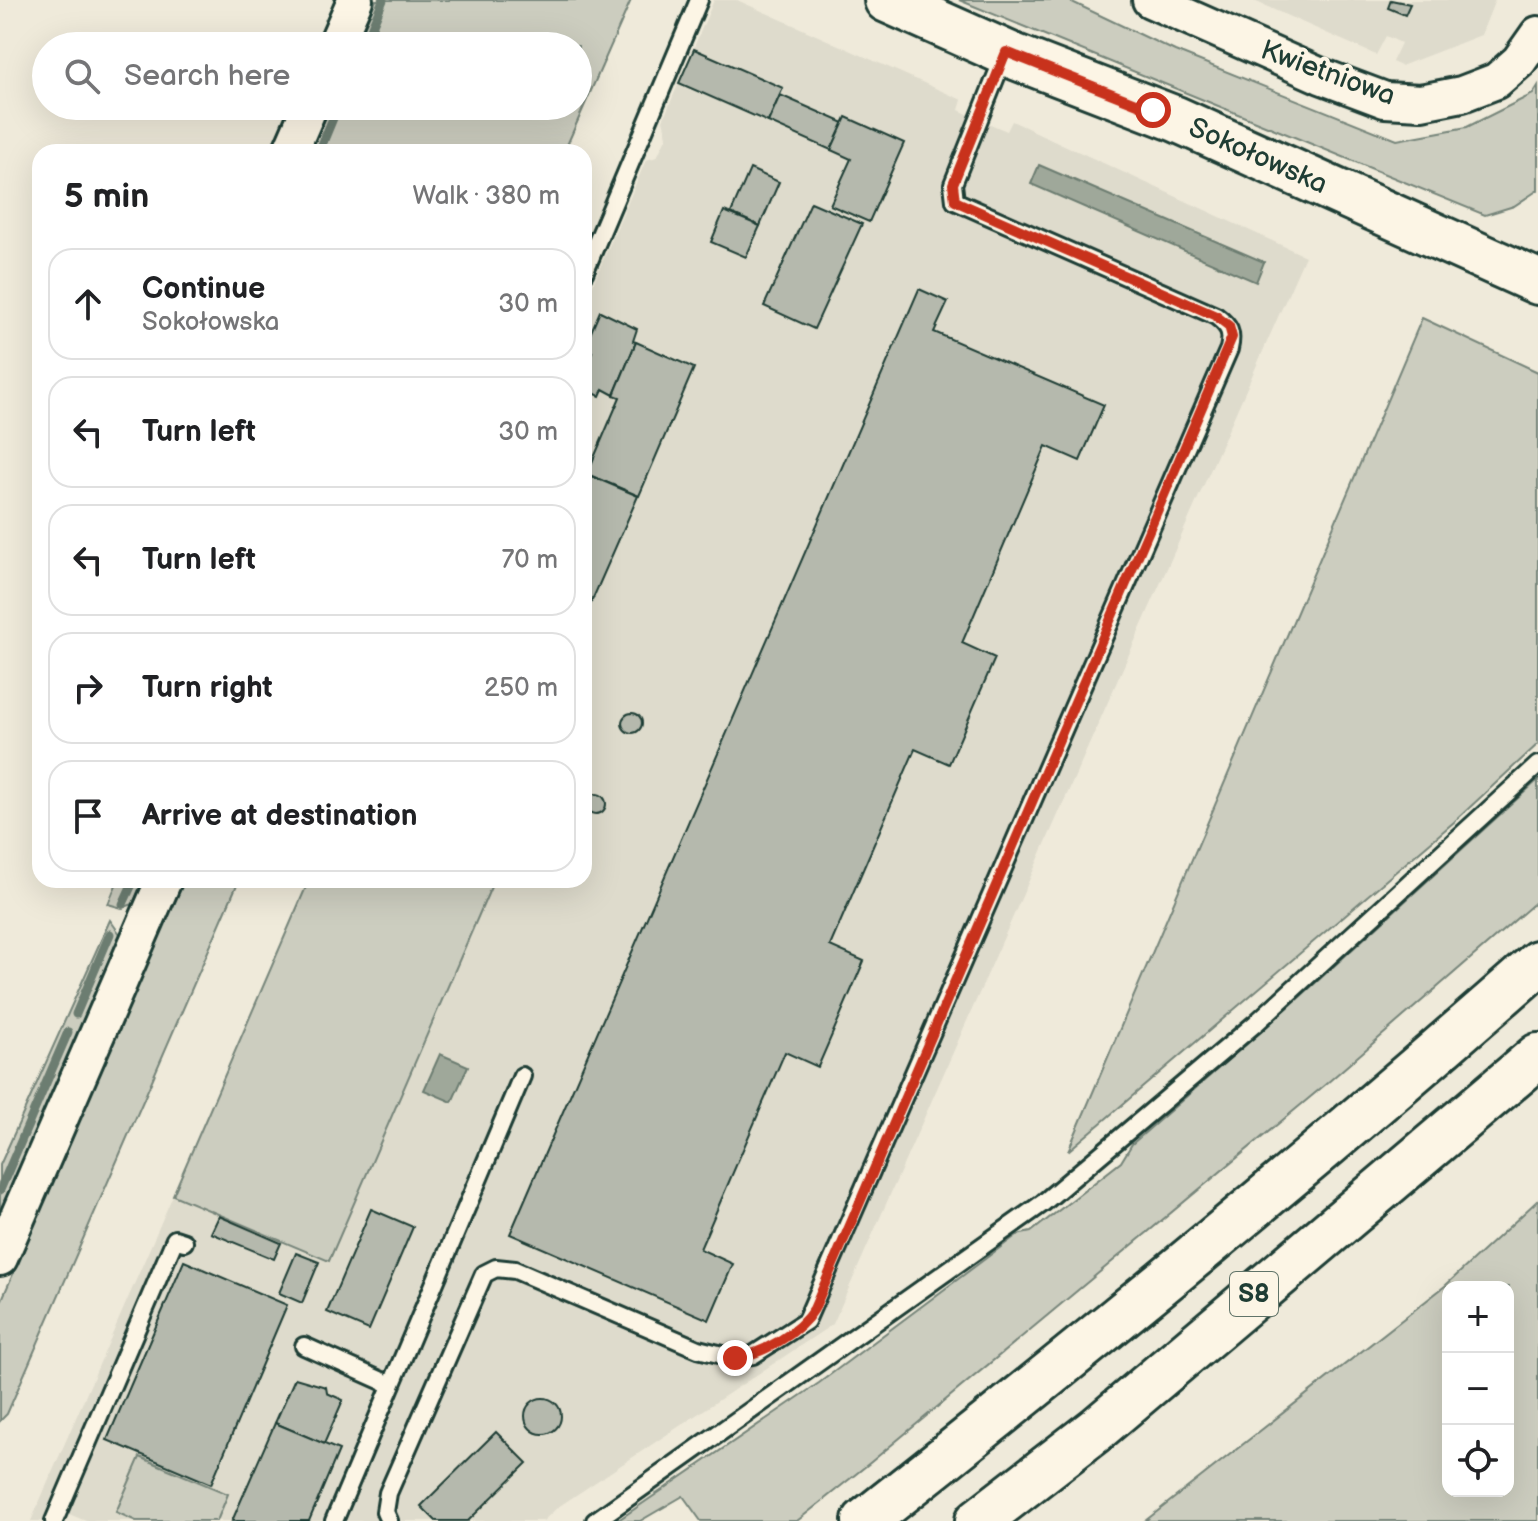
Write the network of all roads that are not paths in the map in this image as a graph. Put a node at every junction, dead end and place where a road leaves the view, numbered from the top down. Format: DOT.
graph roads {
  1 [pos="355,0"];
  2 [pos="699,0"];
  3 [pos="887,0"];
  4 [pos="1150,0"];
  5 [pos="341,32"];
  6 [pos="1538,34"];
  7 [pos="1006,52"];
  8 [pos="304,120"];
  9 [pos="293,144"];
  10 [pos="592,254"];
  11 [pos="1538,282"];
  12 [pos="1538,765"];
  13 [pos="161,888"];
  14 [pos="1538,963"];
  15 [pos="1538,1056"];
  16 [pos="522,1076"];
  17 [pos="184,1242"];
  18 [pos="0,1258"];
  19 [pos="304,1346"];
  20 [pos="391,1385"];
  21 [pos="54,1521"];
  22 [pos="334,1521"];
  23 [pos="389,1521"];
  24 [pos="595,1521"];
  25 [pos="865,1521"];
  26 [pos="978,1521"];
  1 -- 5 [label="street"];
  2 -- 10 [label="lane"];
  3 -- 7 [label="main road, Sokołowska"];
  4 -- 6 [label="street, Kwietniowa"];
  7 -- 11 [label="main road, Sokołowska"];
  7 -- 23 [label="lane"];
  8 -- 9 [label="street"];
  12 -- 24 [label="lane"];
  13 -- 18 [label="street"];
  14 -- 25 [label="main road, S8"];
  15 -- 26 [label="main road, S8"];
  16 -- 20 [label="lane"];
  17 -- 21 [label="lane"];
  19 -- 20 [label="lane"];
  20 -- 22 [label="lane"];
}
